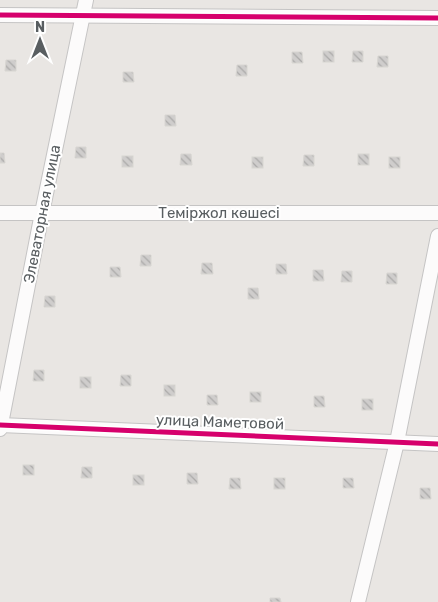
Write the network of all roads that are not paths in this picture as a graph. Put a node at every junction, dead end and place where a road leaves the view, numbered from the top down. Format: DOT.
graph roads {
  1 [pos="86,0"];
  2 [pos="0,15"];
  3 [pos="83,15"];
  4 [pos="438,18"];
  5 [pos="0,213"];
  6 [pos="42,213"];
  7 [pos="438,213"];
  8 [pos="438,236"];
  9 [pos="0,426"];
  10 [pos="397,442"];
  11 [pos="438,444"];
  12 [pos="358,602"];
  1 -- 3 [label="street, Элеваторная улица"];
  2 -- 3 [label="street"];
  3 -- 4 [label="street"];
  3 -- 6 [label="street, Элеваторная улица"];
  5 -- 6 [label="street, Теміржол көшесі"];
  6 -- 7 [label="street, Теміржол көшесі"];
  6 -- 9 [label="street, Элеваторная улица"];
  8 -- 10 [label="street"];
  9 -- 10 [label="street, улица Маметовой"];
  10 -- 11 [label="street, улица Маметовой"];
  10 -- 12 [label="street"];
}
